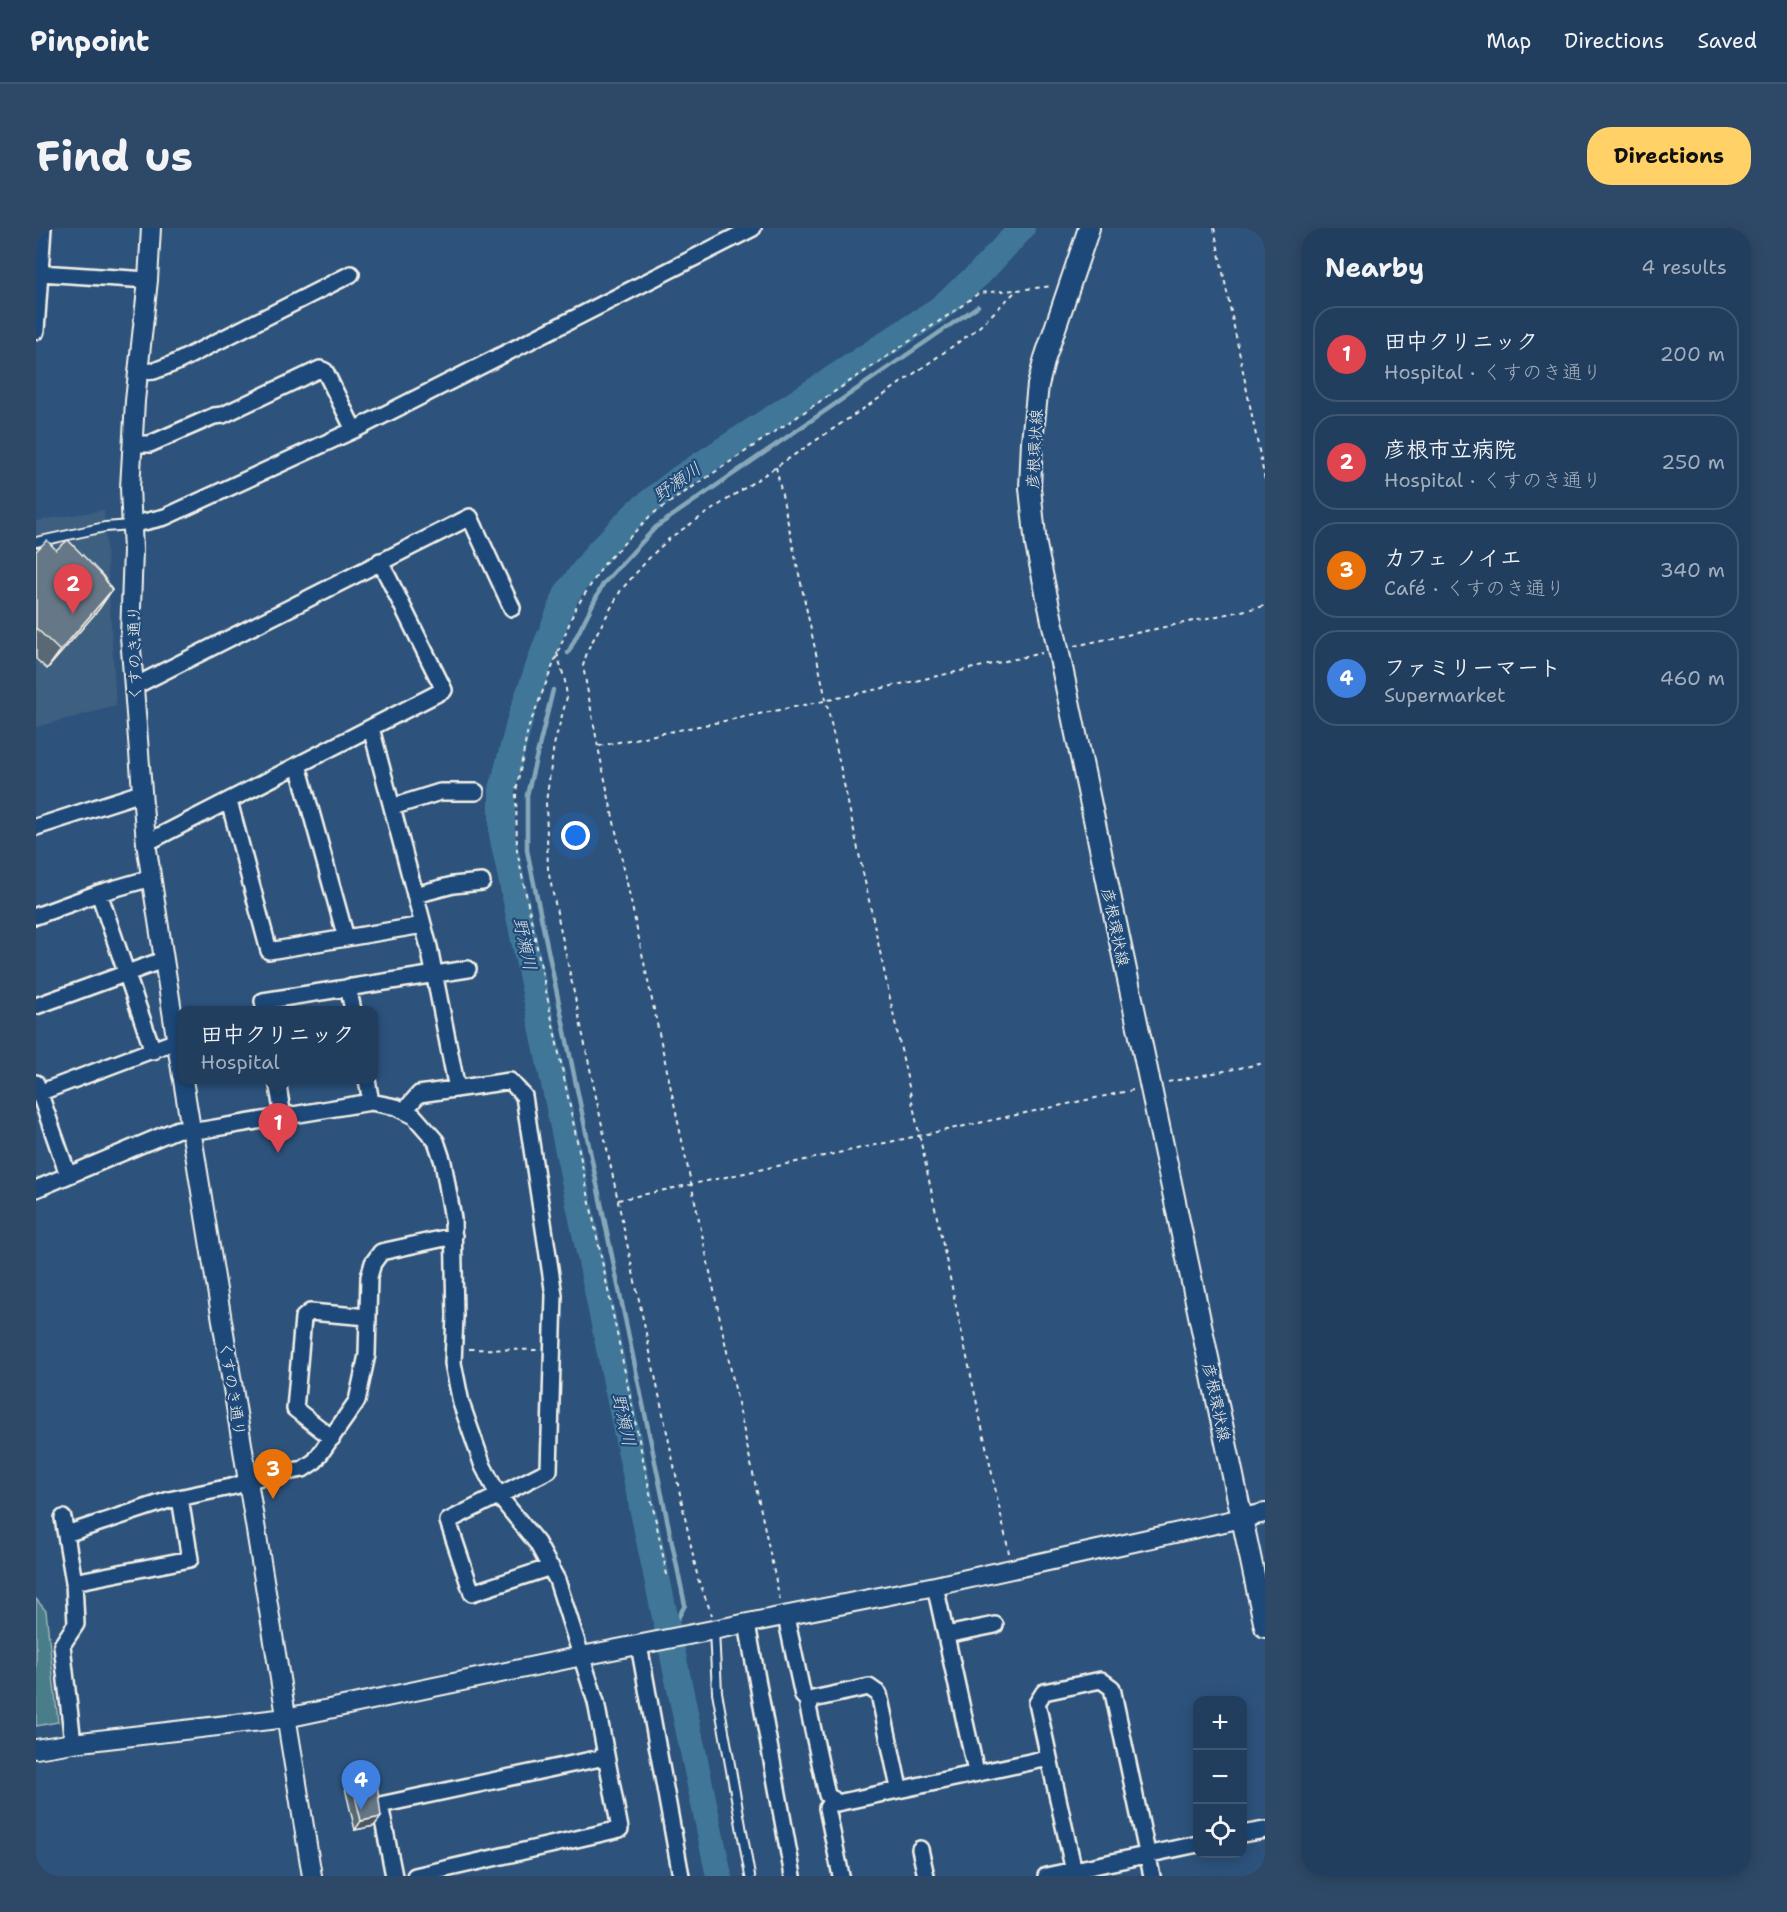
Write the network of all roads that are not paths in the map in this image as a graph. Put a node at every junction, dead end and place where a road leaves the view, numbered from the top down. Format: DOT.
graph roads {
  1 [pos="43,228"];
  2 [pos="151,228"];
  3 [pos="753,228"];
  4 [pos="1089,228"];
  5 [pos="40,273"];
  6 [pos="351,274"];
  7 [pos="148,280"];
  8 [pos="36,331"];
  9 [pos="139,372"];
  10 [pos="354,430"];
  11 [pos="132,444"];
  12 [pos="131,525"];
  13 [pos="36,542"];
  14 [pos="380,561"];
  15 [pos="512,608"];
  16 [pos="133,687"];
  17 [pos="371,728"];
  18 [pos="298,765"];
  19 [pos="476,792"];
  20 [pos="141,793"];
  21 [pos="229,801"];
  22 [pos="392,807"];
  23 [pos="36,827"];
  24 [pos="146,843"];
  25 [pos="151,878"];
  26 [pos="482,882"];
  27 [pos="99,893"];
  28 [pos="415,895"];
  29 [pos="36,916"];
  30 [pos="423,925"];
  31 [pos="346,938"];
  32 [pos="163,960"];
  33 [pos="468,969"];
  34 [pos="128,972"];
  35 [pos="435,974"];
  36 [pos="348,987"];
  37 [pos="36,1006"];
  38 [pos="264,1006"];
  39 [pos="352,1006"];
  40 [pos="176,1041"];
  41 [pos="177,1047"];
  42 [pos="153,1051"];
  43 [pos="183,1084"];
  44 [pos="278,1084"];
  45 [pos="368,1084"];
  46 [pos="457,1089"];
  47 [pos="37,1090"];
  48 [pos="371,1102"];
  49 [pos="404,1111"];
  50 [pos="283,1117"];
  51 [pos="192,1129"];
  52 [pos="68,1175"];
  53 [pos="36,1189"];
  54 [pos="453,1236"];
  55 [pos="368,1317"];
  56 [pos="332,1438"];
  57 [pos="248,1482"];
  58 [pos="498,1495"];
  59 [pos="180,1498"];
  60 [pos="1265,1513"];
  61 [pos="63,1518"];
  62 [pos="1242,1520"];
  63 [pos="66,1534"];
  64 [pos="550,1567"];
  65 [pos="74,1582"];
  66 [pos="935,1586"];
  67 [pos="786,1617"];
  68 [pos="747,1624"];
  69 [pos="995,1625"];
  70 [pos="1265,1627"];
  71 [pos="711,1630"];
  72 [pos="946,1635"];
  73 [pos="645,1644"];
  74 [pos="582,1656"];
  75 [pos="810,1703"];
  76 [pos="286,1718"];
  77 [pos="73,1743"];
  78 [pos="36,1749"];
  79 [pos="605,1757"];
  80 [pos="1049,1758"];
  81 [pos="976,1772"];
  82 [pos="898,1788"];
  83 [pos="833,1799"];
  84 [pos="1265,1830"];
  85 [pos="1247,1833"];
  86 [pos="1193,1845"];
  87 [pos="920,1849"];
  88 [pos="1147,1854"];
  89 [pos="1074,1873"];
  90 [pos="312,1876"];
  91 [pos="394,1876"];
  92 [pos="416,1876"];
  93 [pos="681,1876"];
  94 [pos="750,1876"];
  95 [pos="793,1876"];
  96 [pos="841,1876"];
  97 [pos="926,1876"];
  98 [pos="1046,1876"];
  99 [pos="1152,1876"];
  1 -- 5 [label="street"];
  2 -- 7 [label="street, くすのき通り"];
  3 -- 10 [label="street"];
  4 -- 62 [label="main road, 彦根環状線"];
  5 -- 7 [label="street"];
  5 -- 8 [label="street"];
  6 -- 9 [label="street"];
  7 -- 9 [label="street, くすのき通り"];
  9 -- 11 [label="street, くすのき通り"];
  10 -- 11 [label="street"];
  10 -- 12 [label="street"];
  11 -- 12 [label="street, くすのき通り"];
  12 -- 13 [label="lane"];
  12 -- 16 [label="street, くすのき通り"];
  14 -- 15 [label="street"];
  14 -- 16 [label="street"];
  14 -- 17 [label="street"];
  16 -- 20 [label="street, くすのき通り"];
  17 -- 18 [label="street"];
  17 -- 22 [label="street"];
  18 -- 21 [label="street"];
  18 -- 31 [label="street"];
  19 -- 22 [label="street"];
  20 -- 23 [label="street"];
  20 -- 24 [label="street, くすのき通り"];
  21 -- 24 [label="street"];
  21 -- 31 [label="street"];
  22 -- 28 [label="street"];
  24 -- 25 [label="street, くすのき通り"];
  25 -- 27 [label="street"];
  25 -- 32 [label="street, くすのき通り"];
  26 -- 28 [label="street"];
  27 -- 29 [label="street"];
  27 -- 34 [label="street"];
  28 -- 30 [label="street"];
  30 -- 31 [label="street"];
  30 -- 35 [label="street"];
  32 -- 34 [label="street"];
  32 -- 40 [label="street, くすのき通り"];
  33 -- 35 [label="street"];
  34 -- 37 [label="street"];
  34 -- 42 [label="street"];
  35 -- 36 [label="street"];
  35 -- 46 [label="street"];
  36 -- 38 [label="street"];
  36 -- 39 [label="street"];
  40 -- 41 [label="street, くすのき通り"];
  40 -- 42 [label="street"];
  42 -- 47 [label="street"];
  43 -- 51 [label="street, くすのき通り"];
  44 -- 50 [label="street"];
  45 -- 48 [label="street"];
  46 -- 49 [label="street"];
  46 -- 58 [label="street"];
  47 -- 52 [label="street"];
  48 -- 49 [label="street"];
  48 -- 50 [label="street"];
  49 -- 54 [label="street"];
  50 -- 51 [label="street"];
  51 -- 52 [label="street"];
  51 -- 57 [label="street, くすのき通り"];
  52 -- 53 [label="street"];
  54 -- 55 [label="street"];
  54 -- 58 [label="street"];
  55 -- 56 [label="street"];
  55 -- 56 [label="street"];
  56 -- 57 [label="street"];
  57 -- 59 [label="street"];
  57 -- 76 [label="street, くすのき通り"];
  58 -- 64 [label="street"];
  58 -- 64 [label="street"];
  59 -- 63 [label="street"];
  59 -- 65 [label="street"];
  60 -- 62 [label="street"];
  61 -- 63 [label="street"];
  62 -- 66 [label="street"];
  62 -- 70 [label="main road, 彦根環状線"];
  63 -- 65 [label="street"];
  64 -- 74 [label="street"];
  65 -- 77 [label="street"];
  66 -- 67 [label="street"];
  66 -- 72 [label="street"];
  67 -- 68 [label="street"];
  67 -- 75 [label="street"];
  68 -- 71 [label="street"];
  68 -- 95 [label="street"];
  69 -- 72 [label="street"];
  71 -- 73 [label="street"];
  71 -- 94 [label="lane"];
  72 -- 81 [label="street"];
  73 -- 74 [label="street"];
  73 -- 93 [label="street"];
  74 -- 76 [label="street"];
  74 -- 79 [label="street"];
  75 -- 82 [label="street"];
  75 -- 83 [label="street"];
  76 -- 77 [label="street"];
  76 -- 90 [label="street, くすのき通り"];
  77 -- 78 [label="street"];
  79 -- 91 [label="street"];
  79 -- 92 [label="street"];
  80 -- 81 [label="street"];
  80 -- 88 [label="street"];
  80 -- 89 [label="street"];
  81 -- 82 [label="street"];
  82 -- 83 [label="street"];
  83 -- 96 [label="street"];
  84 -- 85 [label="street"];
  86 -- 88 [label="street"];
  87 -- 97 [label="street"];
  88 -- 89 [label="street"];
  88 -- 99 [label="street"];
  89 -- 98 [label="street"];
}
